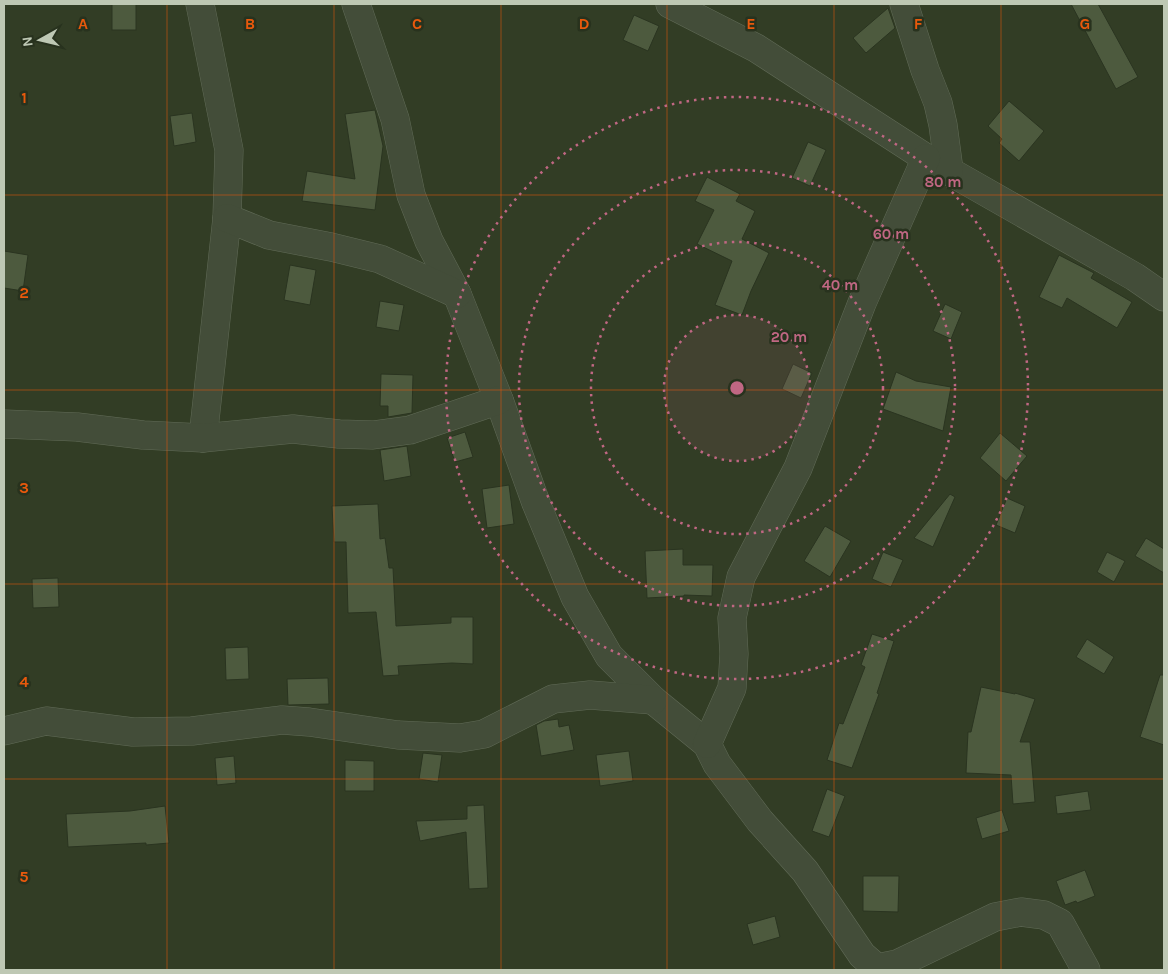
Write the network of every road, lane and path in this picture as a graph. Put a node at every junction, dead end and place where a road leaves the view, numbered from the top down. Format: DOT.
graph roads {
  1 [pos="200,4"];
  2 [pos="356,4"];
  3 [pos="670,4"];
  4 [pos="904,4"];
  5 [pos="938,164"];
  6 [pos="227,218"];
  7 [pos="457,294"];
  8 [pos="1164,297"];
  9 [pos="499,400"];
  10 [pos="4,424"];
  11 [pos="203,438"];
  12 [pos="653,700"];
  13 [pos="4,731"];
  14 [pos="707,744"];
  15 [pos="1086,970"];
  1 -- 6 [label="street"];
  2 -- 7 [label="street"];
  3 -- 5 [label="street"];
  4 -- 5 [label="street"];
  5 -- 8 [label="street"];
  5 -- 14 [label="street"];
  6 -- 7 [label="street"];
  6 -- 11 [label="street"];
  7 -- 9 [label="street"];
  9 -- 11 [label="street"];
  9 -- 12 [label="street"];
  10 -- 11 [label="street"];
  12 -- 13 [label="street"];
  12 -- 14 [label="street"];
  14 -- 15 [label="street"];
}
